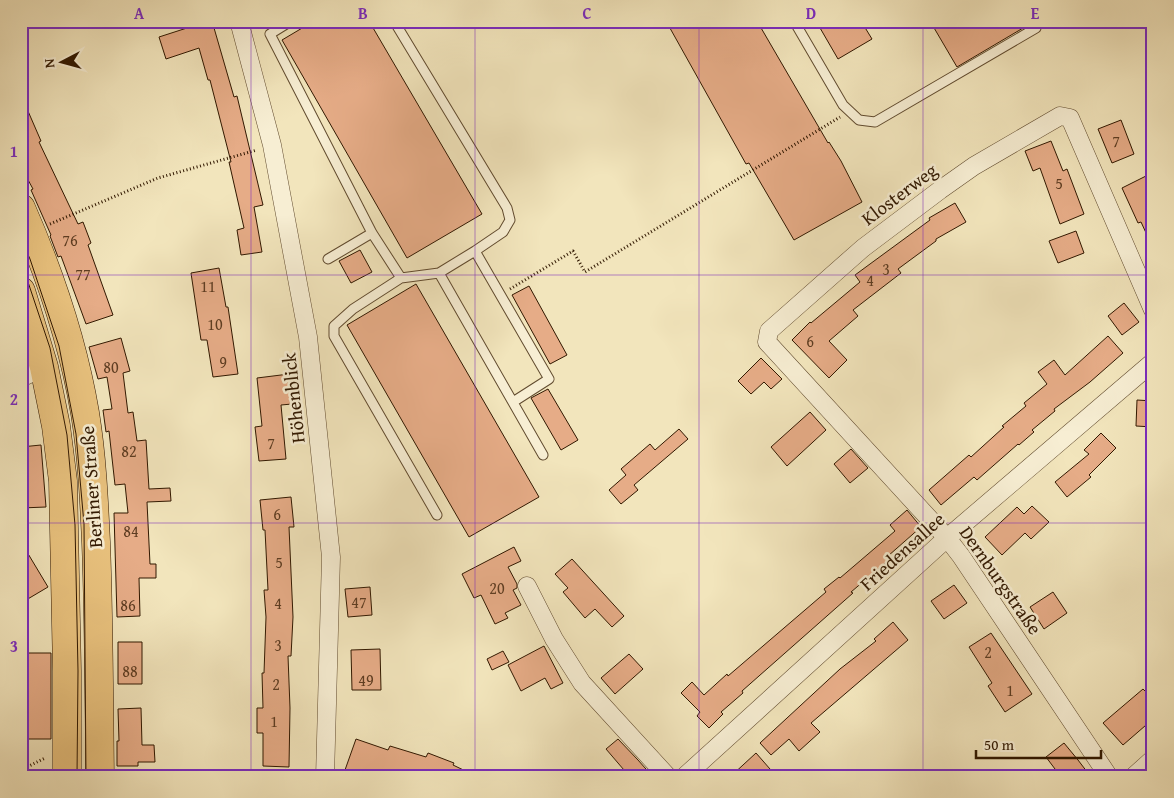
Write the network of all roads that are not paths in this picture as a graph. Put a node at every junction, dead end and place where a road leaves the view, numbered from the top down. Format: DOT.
graph roads {
  1 [pos="239,21"];
  2 [pos="291,21"];
  3 [pos="394,21"];
  4 [pos="794,21"];
  5 [pos="1036,28"];
  6 [pos="21,208"];
  7 [pos="372,233"];
  8 [pos="475,251"];
  9 [pos="328,259"];
  10 [pos="438,273"];
  11 [pos="401,278"];
  12 [pos="21,291"];
  13 [pos="1153,310"];
  14 [pos="769,331"];
  15 [pos="1153,362"];
  16 [pos="33,373"];
  17 [pos="513,402"];
  18 [pos="543,454"];
  19 [pos="438,515"];
  20 [pos="947,538"];
  21 [pos="527,586"];
  22 [pos="1153,759"];
  23 [pos="67,777"];
  24 [pos="100,777"];
  25 [pos="325,777"];
  26 [pos="668,777"];
  27 [pos="684,777"];
  28 [pos="1108,777"];
  29 [pos="1133,777"];
  1 -- 25 [label="street, Höhenblick"];
  2 -- 7 [label="lane"];
  3 -- 8 [label="lane"];
  4 -- 5 [label="lane"];
  6 -- 24 [label="main road, Berliner Straße"];
  7 -- 9 [label="lane"];
  7 -- 11 [label="lane"];
  8 -- 10 [label="lane"];
  8 -- 17 [label="lane"];
  10 -- 11 [label="lane"];
  10 -- 17 [label="lane"];
  11 -- 19 [label="lane"];
  12 -- 16 [label="main road, Berliner Straße"];
  13 -- 14 [label="street, Klosterweg"];
  14 -- 20 [label="street, Dernburgstraße"];
  15 -- 20 [label="street, Friedensallee"];
  16 -- 23 [label="main road, Berliner Straße"];
  17 -- 18 [label="lane"];
  20 -- 27 [label="street, Friedensallee"];
  20 -- 28 [label="street, Dernburgstraße"];
  21 -- 26 [label="street"];
  22 -- 29 [label="street"];
}
